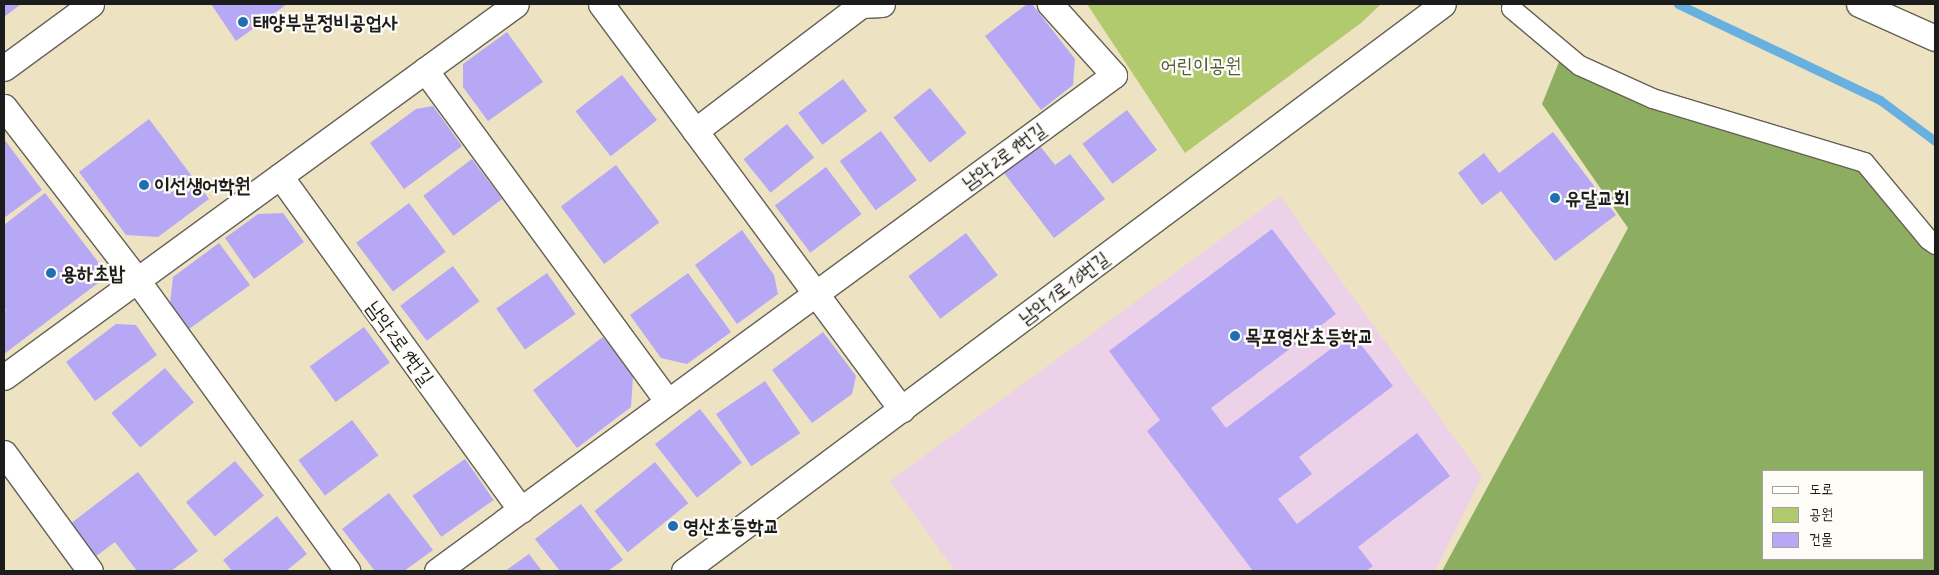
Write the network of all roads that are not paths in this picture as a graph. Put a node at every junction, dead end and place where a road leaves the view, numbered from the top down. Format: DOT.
graph roads {
  1 [pos="91,4"];
  2 [pos="516,4"];
  3 [pos="601,4"];
  4 [pos="882,4"];
  5 [pos="1050,4"];
  6 [pos="1442,4"];
  7 [pos="1859,4"];
  8 [pos="1511,8"];
  9 [pos="1935,38"];
  10 [pos="4,68"];
  11 [pos="425,70"];
  12 [pos="4,107"];
  13 [pos="695,131"];
  14 [pos="280,176"];
  15 [pos="1935,244"];
  16 [pos="137,280"];
  17 [pos="816,294"];
  18 [pos="4,377"];
  19 [pos="668,402"];
  20 [pos="902,410"];
  21 [pos="4,453"];
  22 [pos="521,510"];
  23 [pos="90,571"];
  24 [pos="348,571"];
  25 [pos="438,571"];
  26 [pos="684,571"];
  1 -- 10 [label="street"];
  2 -- 11 [label="street"];
  3 -- 13 [label="street"];
  4 -- 13 [label="street"];
  5 -- 17 [label="street, 남악2로9번길"];
  6 -- 20 [label="street, 남악1로16번길"];
  7 -- 9 [label="street"];
  8 -- 15 [label="street"];
  11 -- 14 [label="street"];
  11 -- 19 [label="street"];
  12 -- 16 [label="street"];
  13 -- 17 [label="street"];
  14 -- 16 [label="street"];
  14 -- 22 [label="street, 남악2로9번길"];
  16 -- 18 [label="street"];
  16 -- 24 [label="street"];
  17 -- 19 [label="street, 남악2로9번길"];
  17 -- 20 [label="street"];
  19 -- 22 [label="street, 남악2로9번길"];
  20 -- 26 [label="street, 남악1로16번길"];
  21 -- 23 [label="street"];
  22 -- 25 [label="street, 남악2로9번길"];
}
